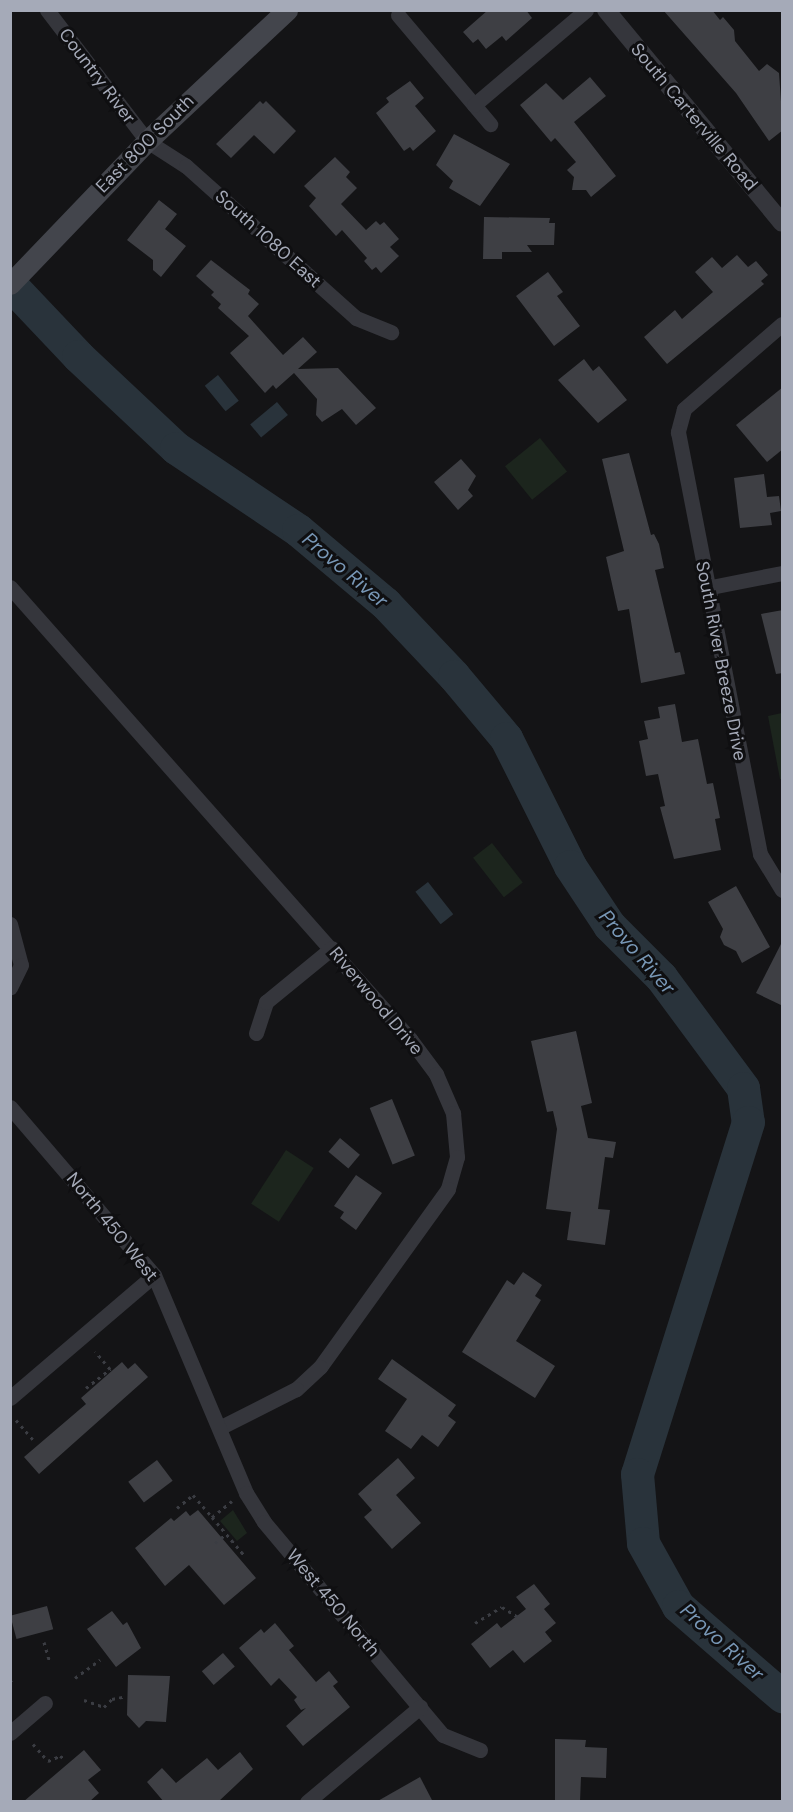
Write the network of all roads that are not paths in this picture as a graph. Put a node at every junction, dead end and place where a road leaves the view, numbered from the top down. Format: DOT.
graph roads {
  1 [pos="47,10"];
  2 [pos="287,10"];
  3 [pos="586,10"];
  4 [pos="606,10"];
  5 [pos="398,15"];
  6 [pos="474,105"];
  7 [pos="490,124"];
  8 [pos="147,141"];
  9 [pos="783,223"];
  10 [pos="10,284"];
  11 [pos="783,324"];
  12 [pos="391,332"];
  13 [pos="783,573"];
  14 [pos="10,587"];
  15 [pos="706,588"];
  16 [pos="780,888"];
  17 [pos="10,924"];
  18 [pos="332,948"];
  19 [pos="10,988"];
  20 [pos="256,1033"];
  21 [pos="10,1107"];
  22 [pos="154,1275"];
  23 [pos="10,1398"];
  24 [pos="219,1428"];
  25 [pos="45,1703"];
  26 [pos="420,1707"];
  27 [pos="10,1732"];
  28 [pos="480,1750"];
  29 [pos="307,1802"];
  1 -- 8 [label="street, Country River"];
  2 -- 8 [label="main road, East 800 South"];
  3 -- 6 [label="street"];
  4 -- 9 [label="street, South Carterville Road"];
  5 -- 6 [label="street"];
  6 -- 7 [label="street"];
  8 -- 10 [label="main road, East 800 South"];
  8 -- 12 [label="street, South 1080 East"];
  11 -- 15 [label="street, South River Breeze Drive"];
  13 -- 15 [label="street"];
  14 -- 18 [label="street, Riverwood Drive"];
  15 -- 16 [label="street, South River Breeze Drive"];
  17 -- 19 [label="street"];
  18 -- 20 [label="street"];
  18 -- 24 [label="street, Riverwood Drive"];
  21 -- 22 [label="street, North 450 West"];
  22 -- 23 [label="street"];
  22 -- 24 [label="street, North 450 West"];
  24 -- 26 [label="street, West 450 North"];
  25 -- 27 [label="street"];
  26 -- 28 [label="street, West 450 North"];
  26 -- 29 [label="street"];
}
